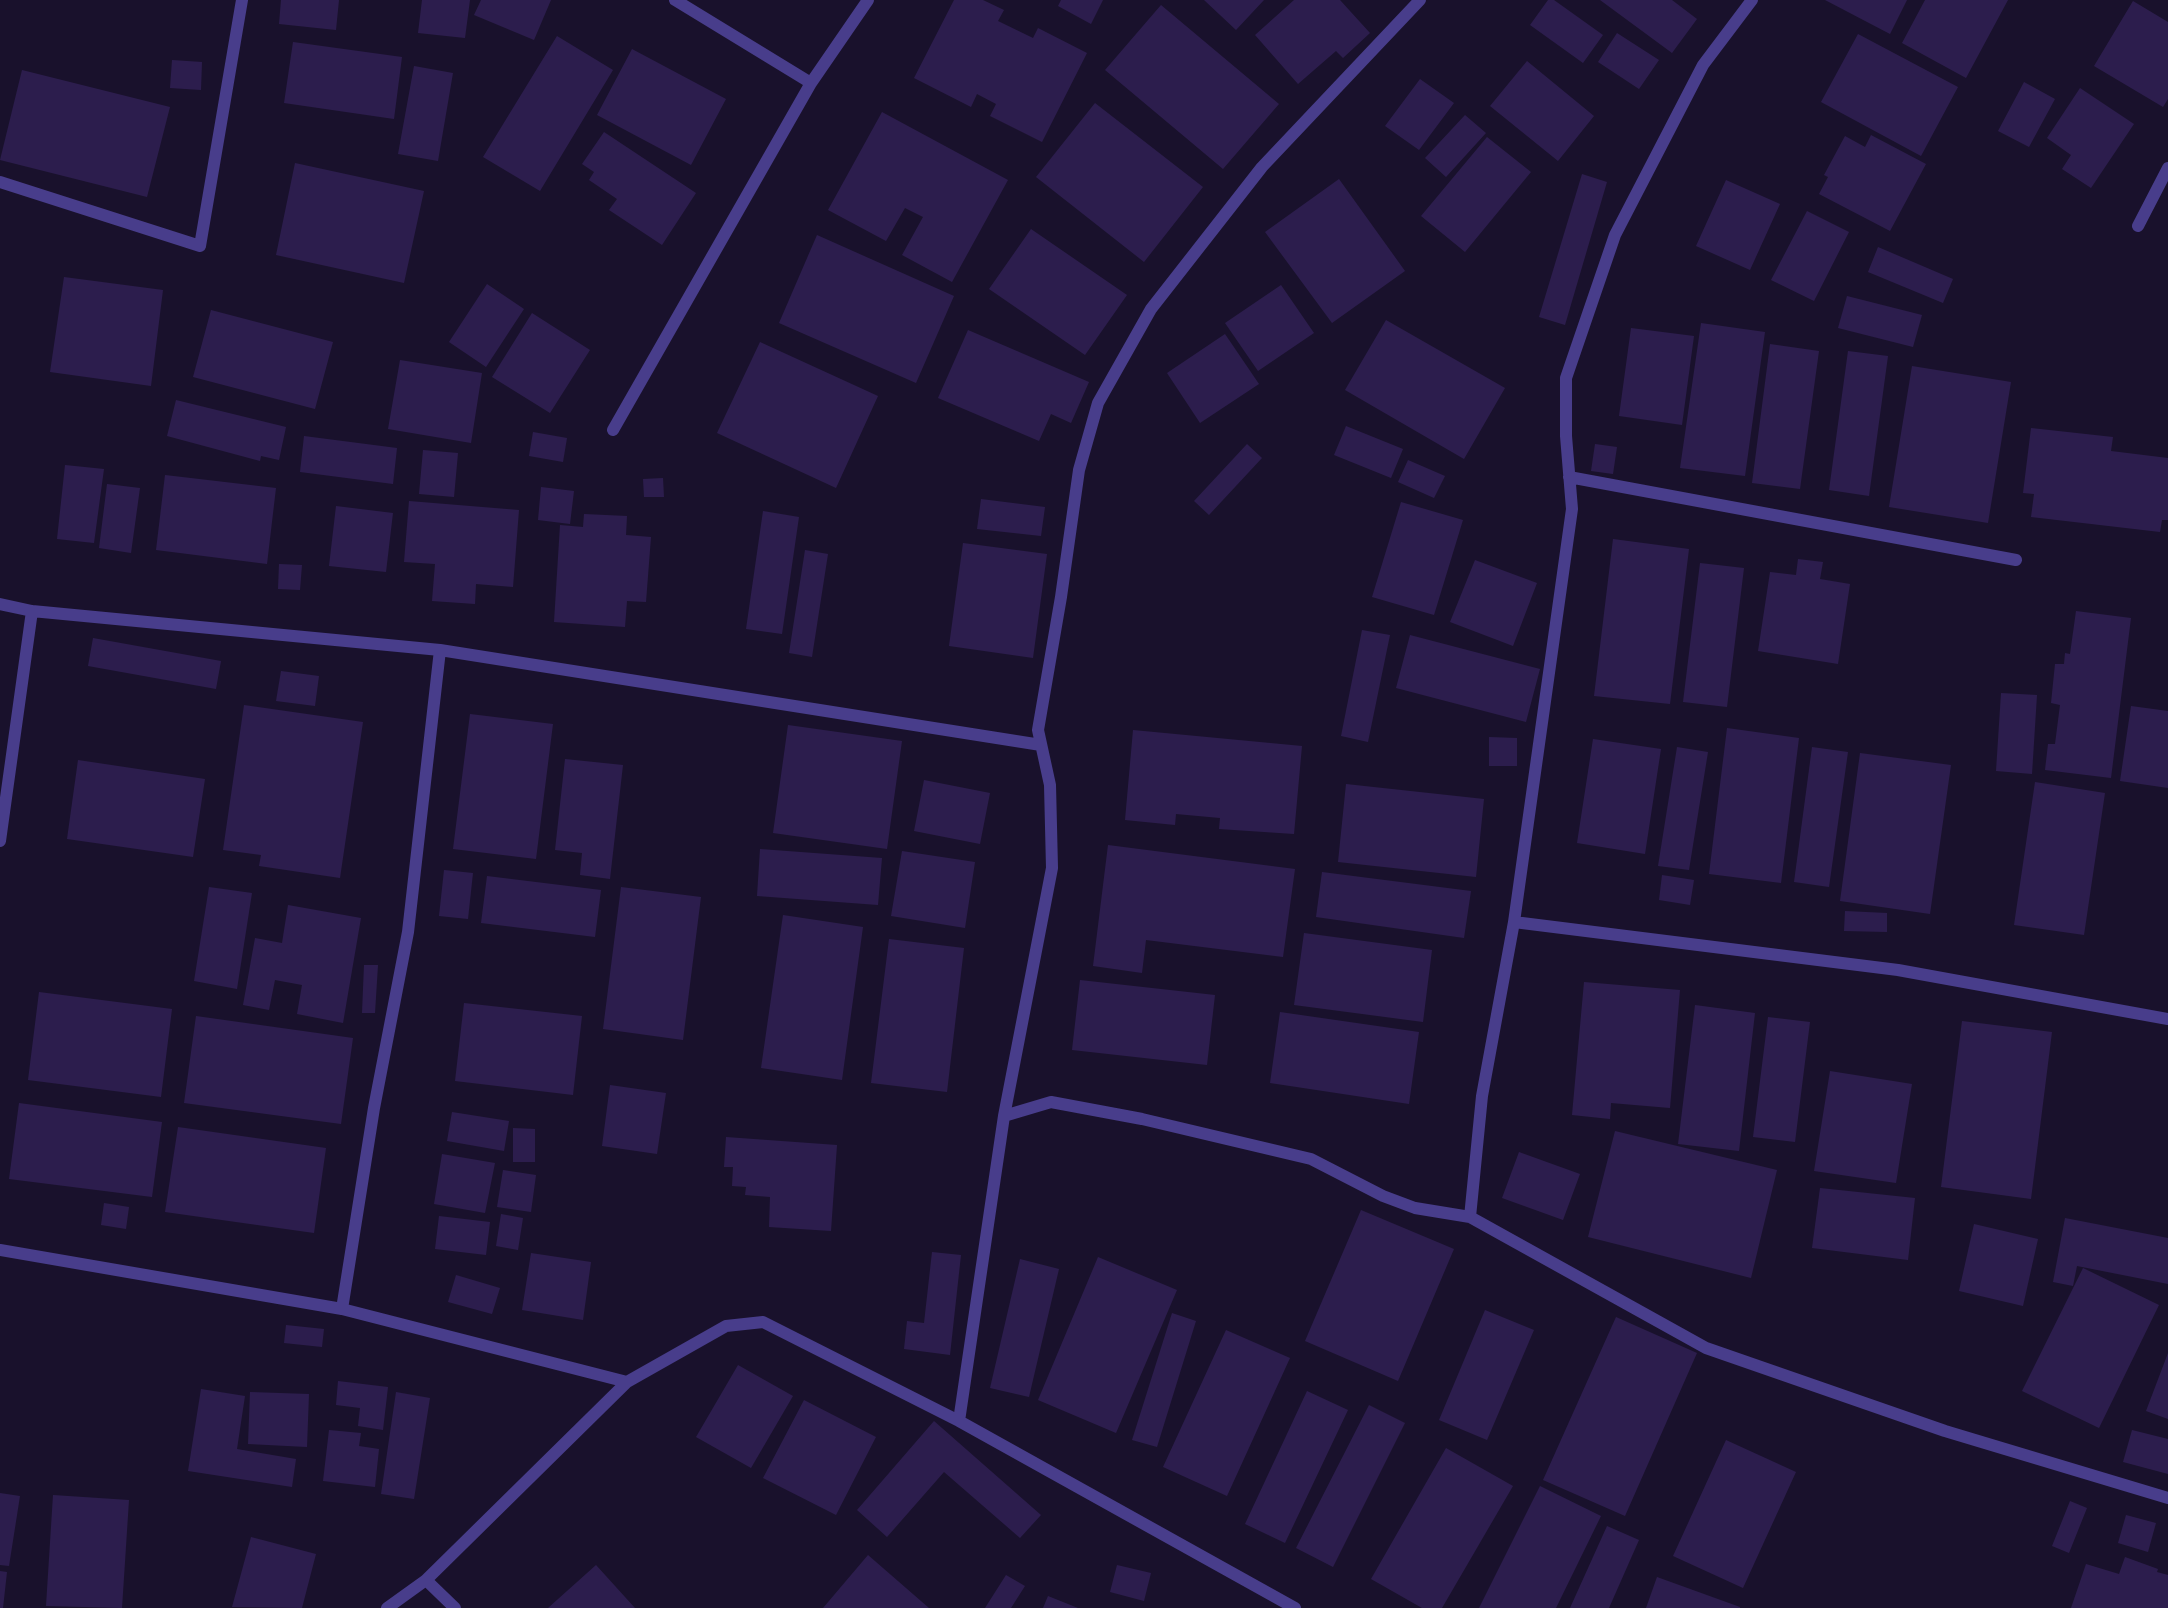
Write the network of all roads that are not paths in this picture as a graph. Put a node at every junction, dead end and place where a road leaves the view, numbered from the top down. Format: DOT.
graph roads {
  1 [pos="242,0"];
  2 [pos="675,0"];
  3 [pos="868,0"];
  4 [pos="1420,0"];
  5 [pos="1752,0"];
  6 [pos="811,83"];
  7 [pos="2168,168"];
  8 [pos="0,182"];
  9 [pos="2138,226"];
  10 [pos="613,430"];
  11 [pos="1569,477"];
  12 [pos="2016,560"];
  13 [pos="0,604"];
  14 [pos="32,611"];
  15 [pos="440,650"];
  16 [pos="1041,745"];
  17 [pos="0,841"];
  18 [pos="1514,922"];
  19 [pos="2168,1019"];
  20 [pos="1004,1116"];
  21 [pos="1470,1217"];
  22 [pos="0,1250"];
  23 [pos="342,1308"];
  24 [pos="627,1382"];
  25 [pos="959,1421"];
  26 [pos="2168,1498"];
  27 [pos="426,1580"];
  28 [pos="387,1608"];
  29 [pos="455,1608"];
  30 [pos="1295,1608"];
  1 -- 8 [label="street"];
  2 -- 6 [label="street"];
  3 -- 6 [label="street"];
  4 -- 16 [label="street"];
  5 -- 11 [label="street"];
  6 -- 10 [label="street"];
  7 -- 9 [label="street"];
  11 -- 12 [label="street"];
  11 -- 18 [label="street"];
  13 -- 14 [label="street"];
  14 -- 15 [label="street"];
  14 -- 17 [label="street"];
  15 -- 16 [label="street"];
  15 -- 23 [label="street"];
  16 -- 20 [label="street"];
  18 -- 19 [label="street"];
  18 -- 21 [label="street"];
  20 -- 21 [label="street"];
  20 -- 25 [label="street"];
  21 -- 26 [label="street"];
  22 -- 23 [label="street"];
  23 -- 24 [label="street"];
  24 -- 25 [label="street"];
  24 -- 27 [label="street"];
  25 -- 30 [label="street"];
  27 -- 28 [label="street"];
  27 -- 29 [label="street"];
}
